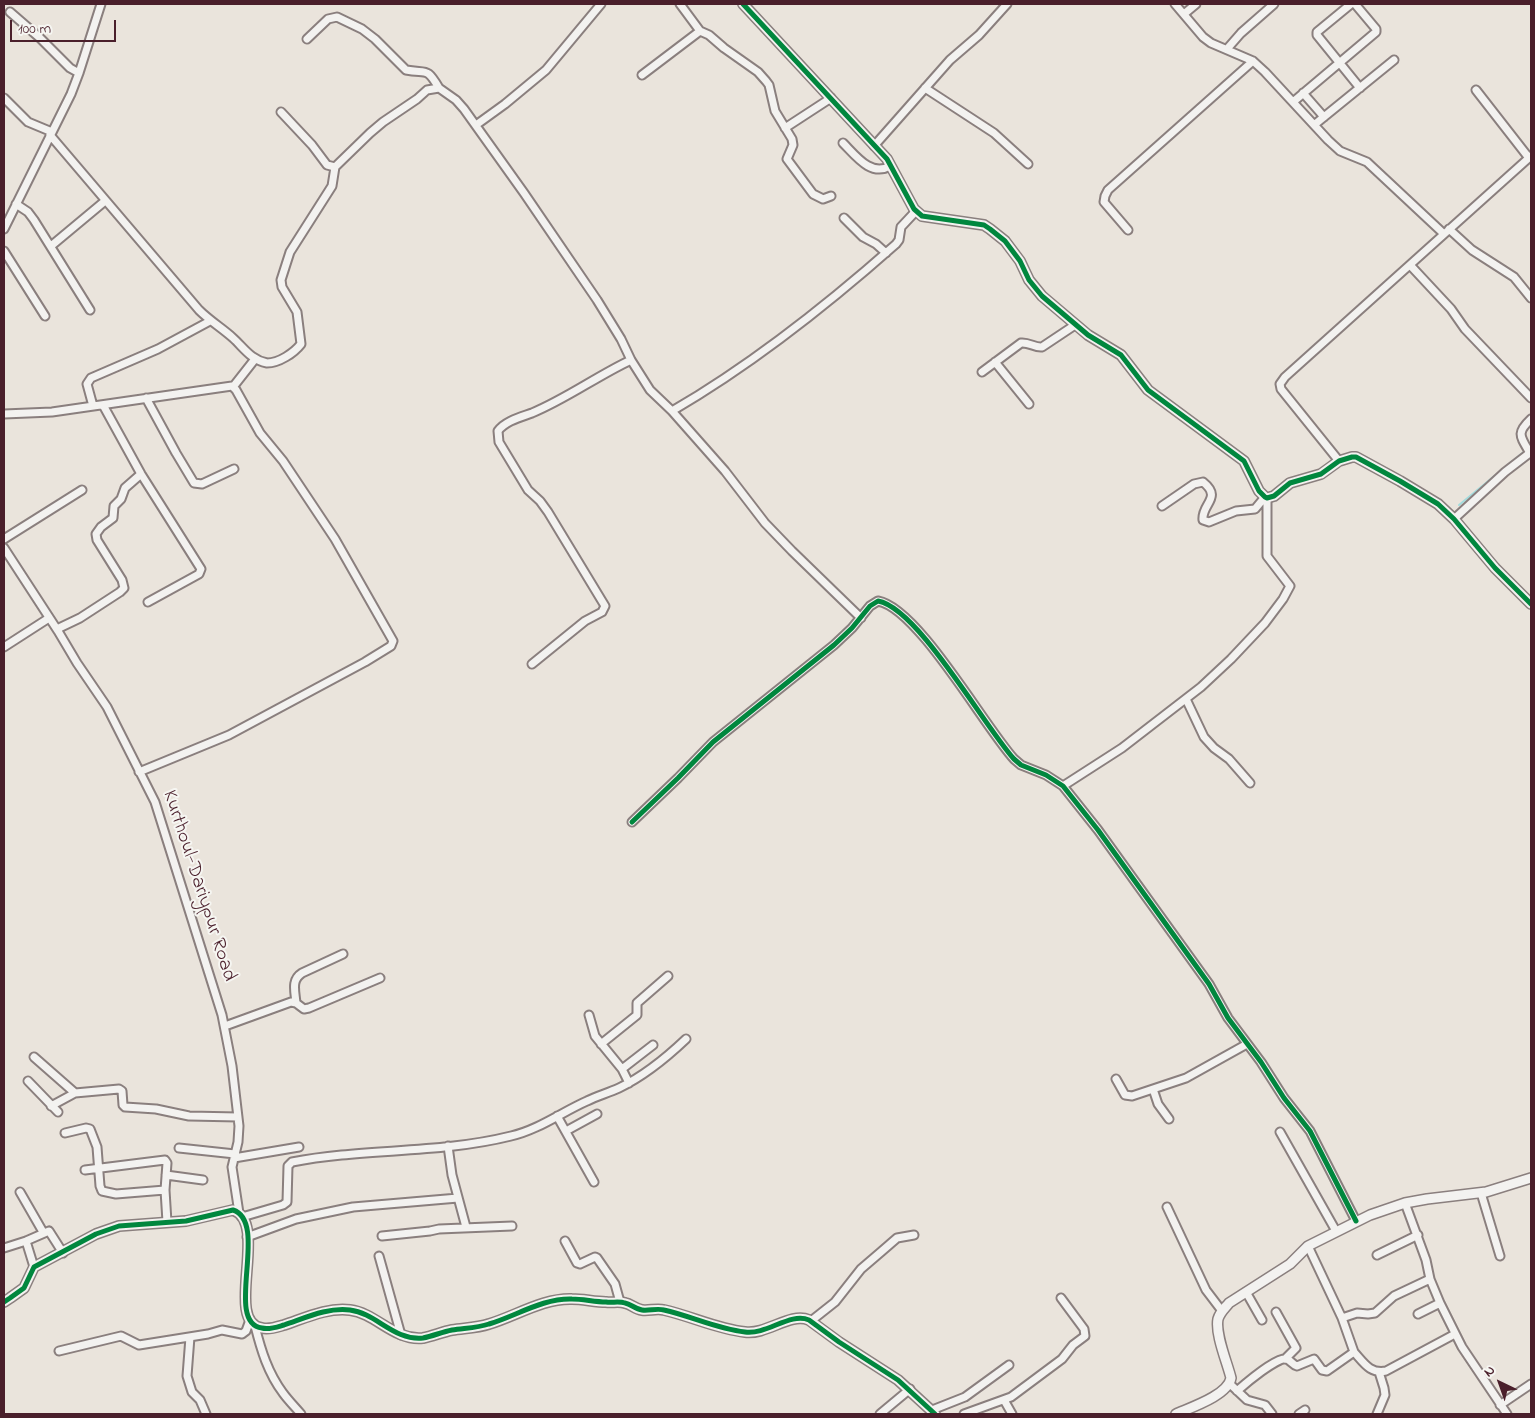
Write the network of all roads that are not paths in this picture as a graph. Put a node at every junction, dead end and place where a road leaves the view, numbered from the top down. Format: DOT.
graph roads {
  1 [pos="101,4"];
  2 [pos="601,4"];
  3 [pos="680,4"];
  4 [pos="743,4"];
  5 [pos="1007,4"];
  6 [pos="1175,4"];
  7 [pos="1196,4"];
  8 [pos="1274,4"];
  9 [pos="1351,4"];
  10 [pos="1355,4"];
  11 [pos="10,12"];
  12 [pos="1184,14"];
  13 [pos="700,31"];
  14 [pos="307,39"];
  15 [pos="1227,49"];
  16 [pos="1394,60"];
  17 [pos="1253,61"];
  18 [pos="1339,62"];
  19 [pos="80,73"];
  20 [pos="642,75"];
  21 [pos="438,88"];
  22 [pos="925,88"];
  23 [pos="1360,88"];
  24 [pos="1476,90"];
  25 [pos="1303,93"];
  26 [pos="4,98"];
  27 [pos="831,98"];
  28 [pos="1293,102"];
  29 [pos="281,112"];
  30 [pos="1324,117"];
  31 [pos="476,125"];
  32 [pos="1314,125"];
  33 [pos="785,128"];
  34 [pos="48,132"];
  35 [pos="843,143"];
  36 [pos="874,146"];
  37 [pos="1530,157"];
  38 [pos="1028,164"];
  39 [pos="890,166"];
  40 [pos="334,167"];
  41 [pos="831,196"];
  42 [pos="105,201"];
  43 [pos="16,204"];
  44 [pos="916,211"];
  45 [pos="844,218"];
  46 [pos="4,229"];
  47 [pos="1128,230"];
  48 [pos="1447,232"];
  49 [pos="52,246"];
  50 [pos="4,250"];
  51 [pos="886,253"];
  52 [pos="1410,265"];
  53 [pos="1531,298"];
  54 [pos="90,310"];
  55 [pos="45,316"];
  56 [pos="210,321"];
  57 [pos="1075,325"];
  58 [pos="254,359"];
  59 [pos="631,360"];
  60 [pos="995,362"];
  61 [pos="982,372"];
  62 [pos="233,387"];
  63 [pos="146,398"];
  64 [pos="1531,398"];
  65 [pos="103,404"];
  66 [pos="1029,404"];
  67 [pos="93,406"];
  68 [pos="672,411"];
  69 [pos="4,414"];
  70 [pos="1531,419"];
  71 [pos="1529,451"];
  72 [pos="1339,461"];
  73 [pos="234,469"];
  74 [pos="141,474"];
  75 [pos="82,490"];
  76 [pos="1266,497"];
  77 [pos="1162,506"];
  78 [pos="1454,519"];
  79 [pos="4,539"];
  80 [pos="4,548"];
  81 [pos="148,602"];
  82 [pos="1531,604"];
  83 [pos="49,618"];
  84 [pos="861,618"];
  85 [pos="57,629"];
  86 [pos="4,647"];
  87 [pos="532,664"];
  88 [pos="1186,698"];
  89 [pos="139,772"];
  90 [pos="1250,783"];
  91 [pos="1063,786"];
  92 [pos="632,822"];
  93 [pos="343,954"];
  94 [pos="668,976"];
  95 [pos="380,978"];
  96 [pos="296,1003"];
  97 [pos="588,1015"];
  98 [pos="224,1026"];
  99 [pos="686,1039"];
  100 [pos="601,1044"];
  101 [pos="1247,1044"];
  102 [pos="653,1045"];
  103 [pos="34,1057"];
  104 [pos="622,1069"];
  105 [pos="1116,1079"];
  106 [pos="28,1081"];
  107 [pos="629,1083"];
  108 [pos="1153,1090"];
  109 [pos="74,1094"];
  110 [pos="51,1106"];
  111 [pos="58,1112"];
  112 [pos="597,1114"];
  113 [pos="556,1116"];
  114 [pos="238,1117"];
  115 [pos="1169,1120"];
  116 [pos="566,1131"];
  117 [pos="1280,1132"];
  118 [pos="65,1133"];
  119 [pos="448,1146"];
  120 [pos="299,1147"];
  121 [pos="179,1148"];
  122 [pos="287,1149"];
  123 [pos="234,1156"];
  124 [pos="290,1163"];
  125 [pos="98,1168"];
  126 [pos="85,1170"];
  127 [pos="166,1175"];
  128 [pos="1531,1178"];
  129 [pos="203,1180"];
  130 [pos="594,1182"];
  131 [pos="165,1190"];
  132 [pos="20,1192"];
  133 [pos="1481,1192"];
  134 [pos="458,1198"];
  135 [pos="1405,1203"];
  136 [pos="1167,1207"];
  137 [pos="240,1215"];
  138 [pos="1356,1220"];
  139 [pos="167,1222"];
  140 [pos="512,1226"];
  141 [pos="466,1227"];
  142 [pos="1336,1231"];
  143 [pos="43,1232"];
  144 [pos="914,1235"];
  145 [pos="1418,1235"];
  146 [pos="382,1236"];
  147 [pos="247,1238"];
  148 [pos="26,1241"];
  149 [pos="565,1241"];
  150 [pos="1308,1246"];
  151 [pos="4,1248"];
  152 [pos="63,1253"];
  153 [pos="1377,1255"];
  154 [pos="379,1256"];
  155 [pos="1500,1256"];
  156 [pos="34,1267"];
  157 [pos="1430,1279"];
  158 [pos="1246,1292"];
  159 [pos="1061,1298"];
  160 [pos="4,1302"];
  161 [pos="620,1302"];
  162 [pos="1440,1303"];
  163 [pos="1222,1311"];
  164 [pos="1276,1312"];
  165 [pos="1418,1314"];
  166 [pos="1342,1318"];
  167 [pos="1262,1320"];
  168 [pos="811,1321"];
  169 [pos="252,1323"];
  170 [pos="401,1334"];
  171 [pos="1455,1334"];
  172 [pos="190,1337"];
  173 [pos="58,1351"];
  174 [pos="1354,1352"];
  175 [pos="1285,1359"];
  176 [pos="1009,1364"];
  177 [pos="1380,1372"];
  178 [pos="1531,1384"];
  179 [pos="1234,1387"];
  180 [pos="910,1390"];
  181 [pos="1004,1400"];
  182 [pos="1500,1405"];
  183 [pos="934,1412"];
  184 [pos="206,1414"];
  185 [pos="301,1414"];
  186 [pos="880,1414"];
  187 [pos="964,1414"];
  188 [pos="1012,1414"];
  189 [pos="1176,1414"];
  190 [pos="1272,1414"];
  191 [pos="1377,1414"];
  192 [pos="1506,1414"];
  1 -- 19 [label="street"];
  2 -- 31 [label="street"];
  3 -- 13 [label="street"];
  4 -- 27 [label="street"];
  5 -- 22 [label="street"];
  6 -- 12 [label="street"];
  7 -- 12 [label="street"];
  8 -- 15 [label="street"];
  9 -- 18 [label="street"];
  10 -- 18 [label="street"];
  11 -- 19 [label="street"];
  12 -- 15 [label="street"];
  13 -- 20 [label="street"];
  13 -- 33 [label="street"];
  14 -- 21 [label="street"];
  15 -- 17 [label="street"];
  16 -- 23 [label="street"];
  17 -- 28 [label="street"];
  17 -- 47 [label="street"];
  18 -- 23 [label="street"];
  18 -- 25 [label="street"];
  19 -- 34 [label="street"];
  21 -- 31 [label="street"];
  21 -- 40 [label="street"];
  22 -- 36 [label="street"];
  22 -- 38 [label="street"];
  23 -- 30 [label="street"];
  24 -- 37 [label="street"];
  25 -- 28 [label="street"];
  25 -- 30 [label="street"];
  26 -- 34 [label="street"];
  27 -- 33 [label="street"];
  27 -- 36 [label="street"];
  28 -- 32 [label="street"];
  29 -- 40 [label="street"];
  30 -- 32 [label="street"];
  31 -- 59 [label="street"];
  32 -- 48 [label="street"];
  33 -- 41 [label="street"];
  34 -- 42 [label="street"];
  34 -- 43 [label="street"];
  35 -- 39 [label="street"];
  36 -- 39 [label="street"];
  37 -- 48 [label="street"];
  39 -- 44 [label="street"];
  40 -- 58 [label="street"];
  42 -- 49 [label="street"];
  42 -- 56 [label="street"];
  43 -- 46 [label="street"];
  43 -- 49 [label="street"];
  44 -- 51 [label="street"];
  44 -- 57 [label="street"];
  45 -- 51 [label="street"];
  48 -- 52 [label="street"];
  48 -- 53 [label="street"];
  49 -- 54 [label="street"];
  50 -- 55 [label="street"];
  51 -- 68 [label="street"];
  52 -- 64 [label="street"];
  52 -- 72 [label="street"];
  56 -- 58 [label="street"];
  56 -- 67 [label="street"];
  57 -- 60 [label="street"];
  57 -- 76 [label="street"];
  58 -- 62 [label="street"];
  59 -- 68 [label="street"];
  59 -- 87 [label="street"];
  60 -- 61 [label="street"];
  60 -- 66 [label="street"];
  62 -- 63 [label="street"];
  62 -- 89 [label="street"];
  63 -- 65 [label="street"];
  63 -- 73 [label="street"];
  65 -- 67 [label="street"];
  65 -- 74 [label="street"];
  67 -- 69 [label="street"];
  68 -- 84 [label="street"];
  70 -- 71 [label="street"];
  71 -- 78 [label="street"];
  72 -- 76 [label="street"];
  72 -- 78 [label="street"];
  74 -- 81 [label="street"];
  74 -- 85 [label="street"];
  75 -- 79 [label="street"];
  76 -- 77 [label="street"];
  76 -- 88 [label="street"];
  78 -- 82 [label="street"];
  80 -- 83 [label="street, Kurthoul-Dariypur Road"];
  83 -- 85 [label="street, Kurthoul-Dariypur Road"];
  83 -- 86 [label="street"];
  84 -- 91 [label="street"];
  84 -- 92 [label="street"];
  85 -- 89 [label="street, Kurthoul-Dariypur Road"];
  88 -- 90 [label="street"];
  88 -- 91 [label="street"];
  89 -- 98 [label="street, Kurthoul-Dariypur Road"];
  91 -- 101 [label="street"];
  93 -- 96 [label="street"];
  94 -- 100 [label="street"];
  95 -- 96 [label="street"];
  96 -- 98 [label="street"];
  97 -- 100 [label="street"];
  98 -- 114 [label="street, Kurthoul-Dariypur Road"];
  99 -- 107 [label="street"];
  100 -- 104 [label="street"];
  101 -- 108 [label="street"];
  101 -- 138 [label="street"];
  102 -- 104 [label="street"];
  103 -- 109 [label="street"];
  104 -- 107 [label="street"];
  105 -- 108 [label="street"];
  106 -- 110 [label="street"];
  107 -- 113 [label="street"];
  108 -- 115 [label="street"];
  109 -- 110 [label="street"];
  109 -- 114 [label="street"];
  110 -- 111 [label="street"];
  112 -- 116 [label="street"];
  113 -- 116 [label="street"];
  113 -- 119 [label="street"];
  114 -- 123 [label="street, Kurthoul-Dariypur Road"];
  116 -- 130 [label="street"];
  117 -- 142 [label="street"];
  118 -- 125 [label="street"];
  119 -- 124 [label="street"];
  119 -- 134 [label="street"];
  120 -- 122 [label="street"];
  121 -- 123 [label="street"];
  122 -- 123 [label="street"];
  122 -- 124 [label="street"];
  123 -- 137 [label="street, Kurthoul-Dariypur Road"];
  124 -- 137 [label="street"];
  125 -- 126 [label="street"];
  125 -- 127 [label="street"];
  125 -- 131 [label="street"];
  127 -- 129 [label="street"];
  127 -- 131 [label="street"];
  128 -- 133 [label="street"];
  131 -- 139 [label="street"];
  132 -- 143 [label="street"];
  133 -- 135 [label="street"];
  133 -- 155 [label="street"];
  134 -- 141 [label="street"];
  134 -- 147 [label="street"];
  135 -- 138 [label="street"];
  135 -- 145 [label="street"];
  136 -- 163 [label="street"];
  137 -- 139 [label="street"];
  137 -- 147 [label="street, Kurthoul-Dariypur Road"];
  138 -- 142 [label="street"];
  139 -- 152 [label="street"];
  140 -- 141 [label="street"];
  141 -- 146 [label="street"];
  142 -- 150 [label="street"];
  143 -- 148 [label="street"];
  143 -- 152 [label="street"];
  144 -- 168 [label="street"];
  145 -- 153 [label="street"];
  145 -- 157 [label="street"];
  147 -- 169 [label="street, Kurthoul-Dariypur Road"];
  148 -- 151 [label="street"];
  148 -- 156 [label="street"];
  149 -- 161 [label="street"];
  150 -- 158 [label="street"];
  150 -- 166 [label="street"];
  152 -- 156 [label="street"];
  154 -- 170 [label="street"];
  156 -- 160 [label="street"];
  157 -- 162 [label="street"];
  157 -- 166 [label="street"];
  158 -- 163 [label="street"];
  158 -- 167 [label="street"];
  159 -- 181 [label="street"];
  161 -- 168 [label="street"];
  161 -- 170 [label="street"];
  162 -- 165 [label="street"];
  162 -- 171 [label="street"];
  163 -- 179 [label="street"];
  164 -- 175 [label="street"];
  166 -- 174 [label="street"];
  168 -- 180 [label="street"];
  169 -- 170 [label="street"];
  169 -- 172 [label="street"];
  169 -- 185 [label="street"];
  171 -- 177 [label="street"];
  171 -- 182 [label="street"];
  172 -- 173 [label="street"];
  172 -- 184 [label="street"];
  174 -- 175 [label="street"];
  174 -- 177 [label="street"];
  175 -- 179 [label="street"];
  176 -- 183 [label="street"];
  177 -- 191 [label="street"];
  178 -- 182 [label="street"];
  179 -- 189 [label="street"];
  179 -- 190 [label="street"];
  180 -- 183 [label="street"];
  180 -- 186 [label="street"];
  181 -- 187 [label="street"];
  181 -- 188 [label="street"];
  182 -- 192 [label="street"];
}
